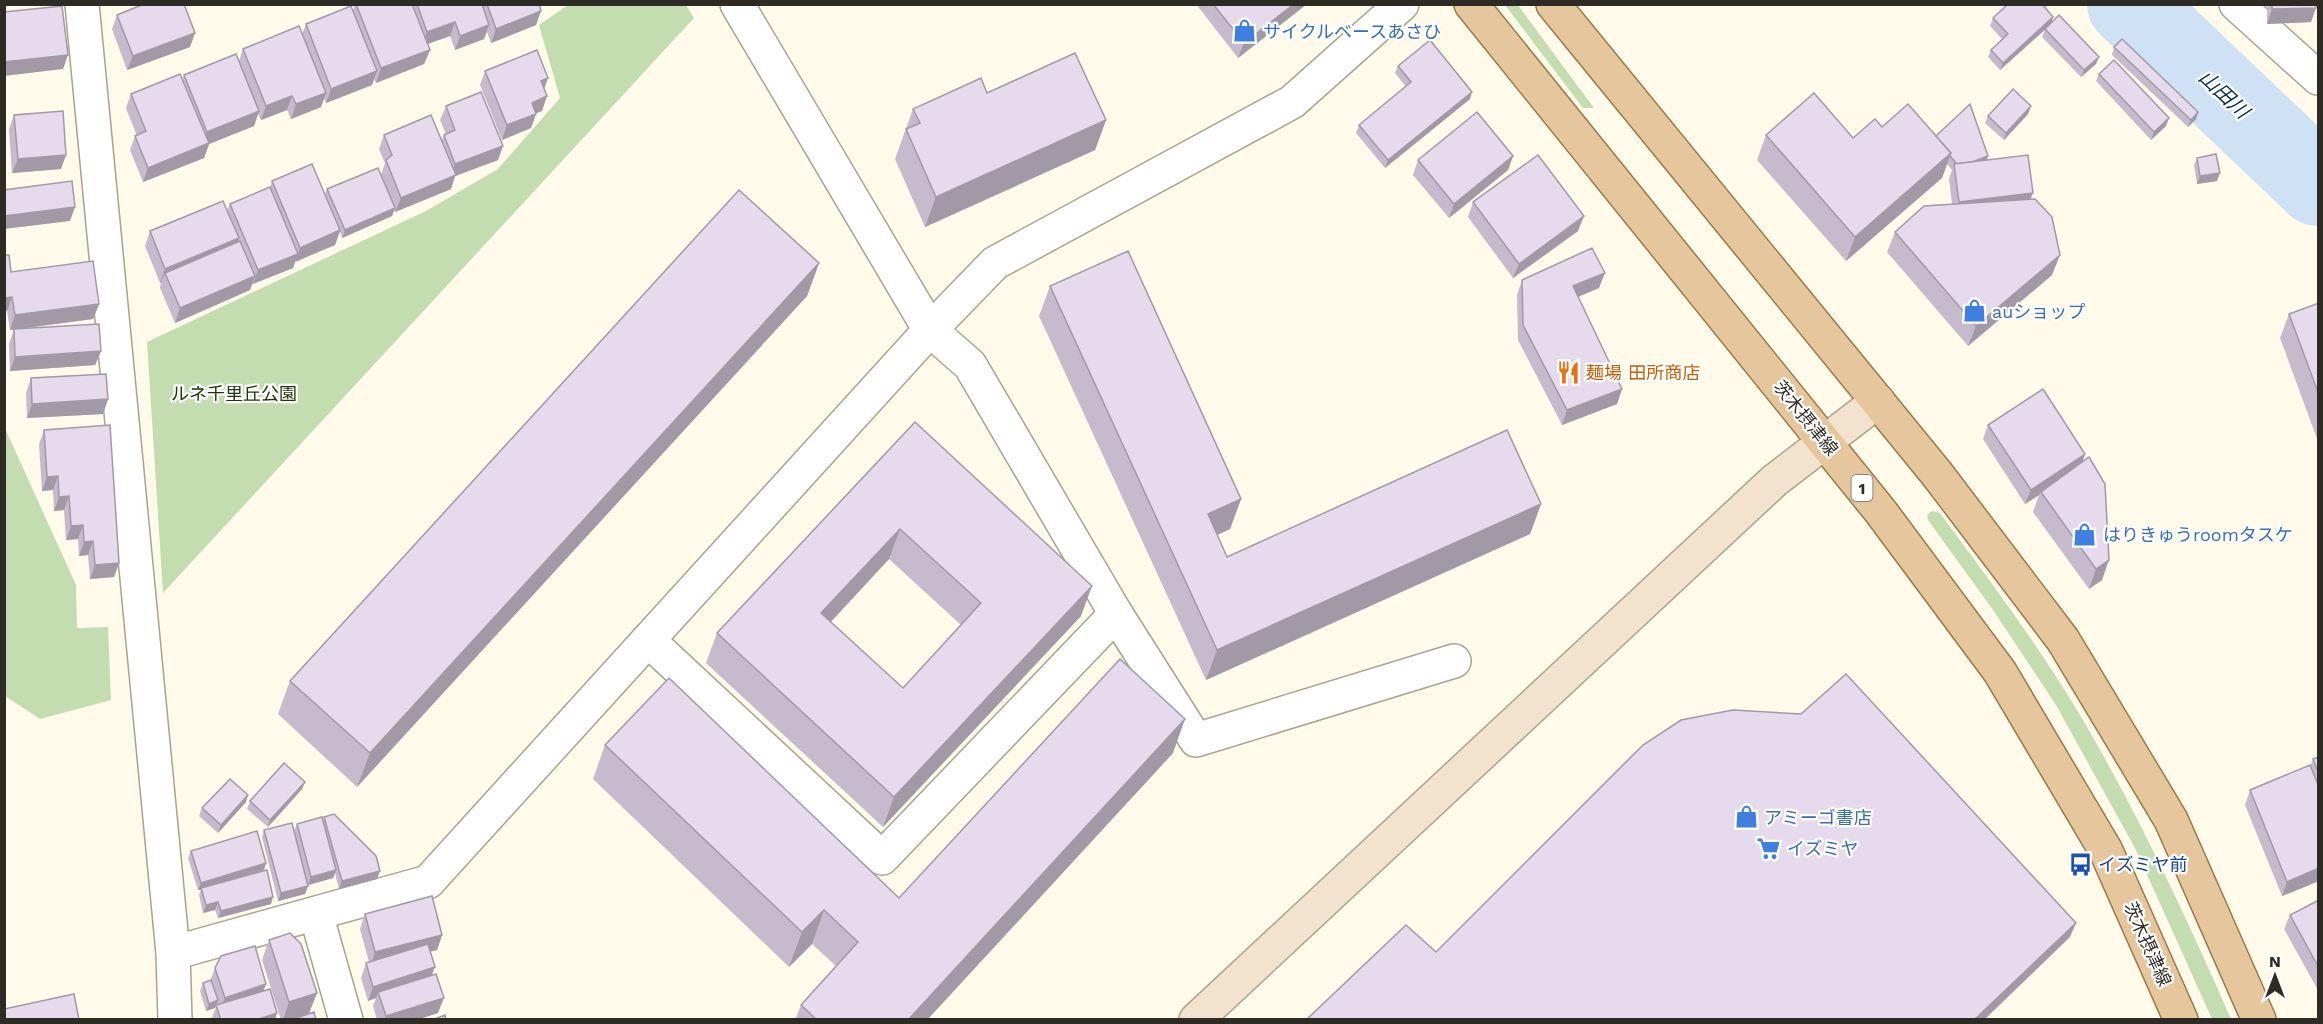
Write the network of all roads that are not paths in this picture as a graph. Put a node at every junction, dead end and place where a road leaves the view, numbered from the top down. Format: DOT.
graph roads {
  1 [pos="82,4"];
  2 [pos="737,4"];
  3 [pos="1402,4"];
  4 [pos="1471,4"];
  5 [pos="1553,4"];
  6 [pos="2235,4"];
  7 [pos="2313,68"];
  8 [pos="930,330"];
  9 [pos="1878,401"];
  10 [pos="1825,442"];
  11 [pos="1116,614"];
  12 [pos="648,640"];
  13 [pos="1454,661"];
  14 [pos="316,914"];
  15 [pos="173,954"];
  16 [pos="176,1020"];
  17 [pos="346,1020"];
  18 [pos="1196,1020"];
  19 [pos="2181,1020"];
  20 [pos="2259,1020"];
  1 -- 15 [label="street"];
  2 -- 8 [label="street"];
  3 -- 8 [label="street"];
  4 -- 10 [label="main road, 茨木摂津線 / 1"];
  5 -- 9 [label="main road"];
  6 -- 7 [label="street"];
  8 -- 11 [label="street"];
  8 -- 12 [label="street"];
  9 -- 10 [label="street"];
  9 -- 20 [label="main road"];
  10 -- 18 [label="street"];
  10 -- 19 [label="main road, 茨木摂津線 / 1"];
  11 -- 12 [label="street"];
  11 -- 13 [label="street"];
  12 -- 14 [label="street"];
  14 -- 15 [label="street"];
  14 -- 17 [label="street"];
  15 -- 16 [label="street"];
}
